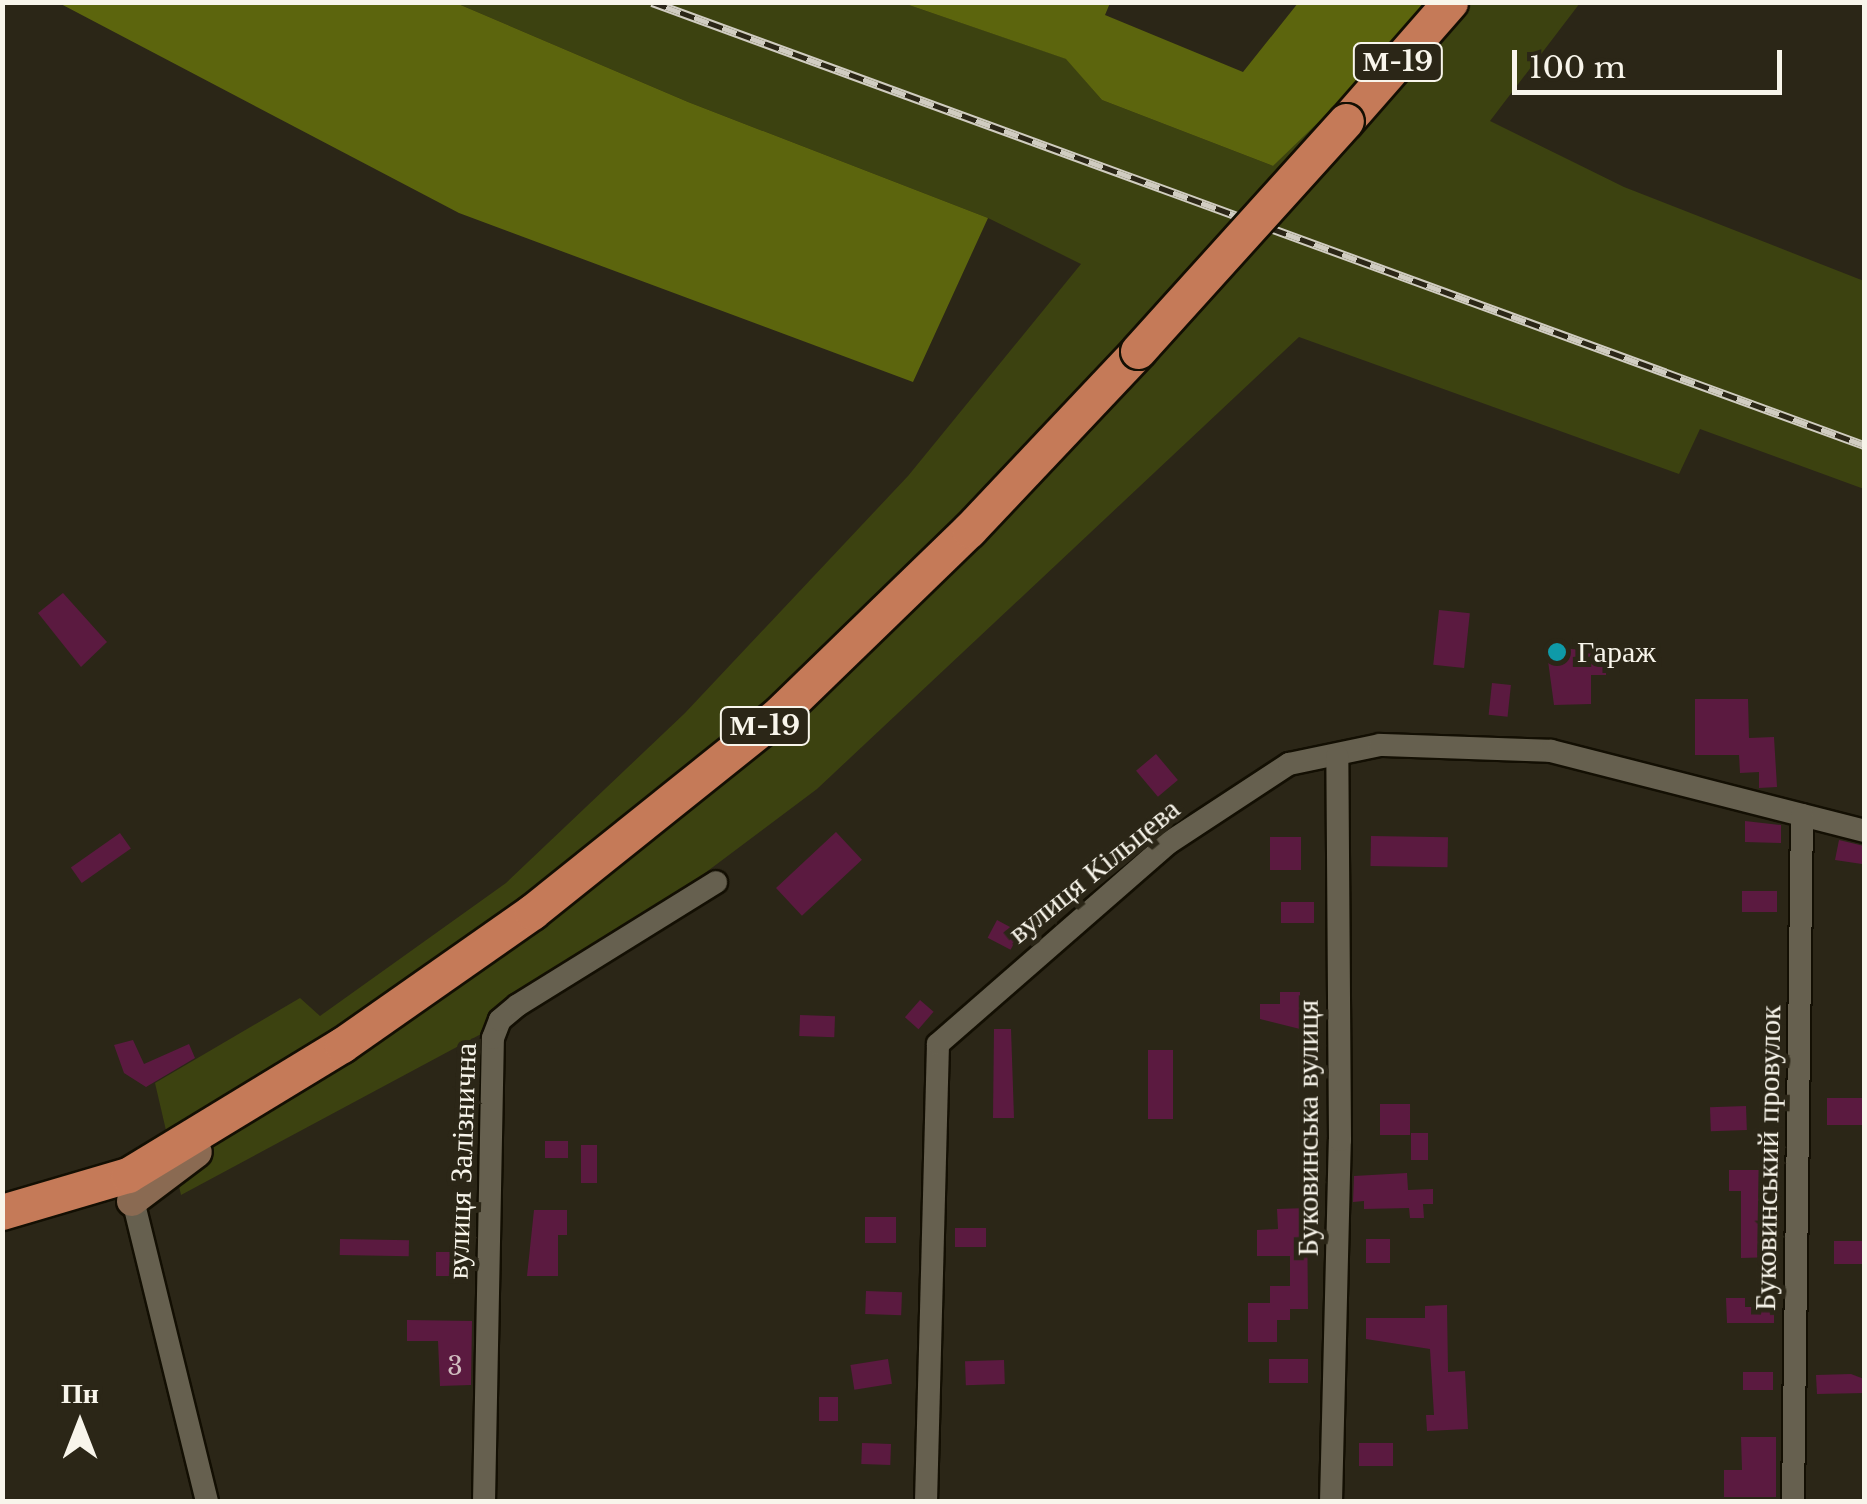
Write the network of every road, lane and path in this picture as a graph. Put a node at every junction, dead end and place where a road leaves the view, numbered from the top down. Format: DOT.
graph roads {
  1 [pos="1450,2"];
  2 [pos="1337,756"];
  3 [pos="1802,815"];
  4 [pos="1864,830"];
  5 [pos="716,882"];
  6 [pos="130,1188"];
  7 [pos="2,1212"];
  8 [pos="207,1502"];
  9 [pos="484,1502"];
  10 [pos="926,1502"];
  11 [pos="1332,1502"];
  12 [pos="1793,1502"];
  1 -- 6 [label="highway, М-19, bridge"];
  2 -- 3 [label="street, вулиця Кільцева"];
  2 -- 10 [label="street, вулиця Кільцева"];
  2 -- 11 [label="street, Буковинська вулиця"];
  3 -- 4 [label="street, вулиця Кільцева"];
  3 -- 12 [label="street, Буковинський провулок"];
  5 -- 9 [label="street, вулиця Залізнична"];
  6 -- 7 [label="highway, М-19"];
  6 -- 8 [label="street"];
}
